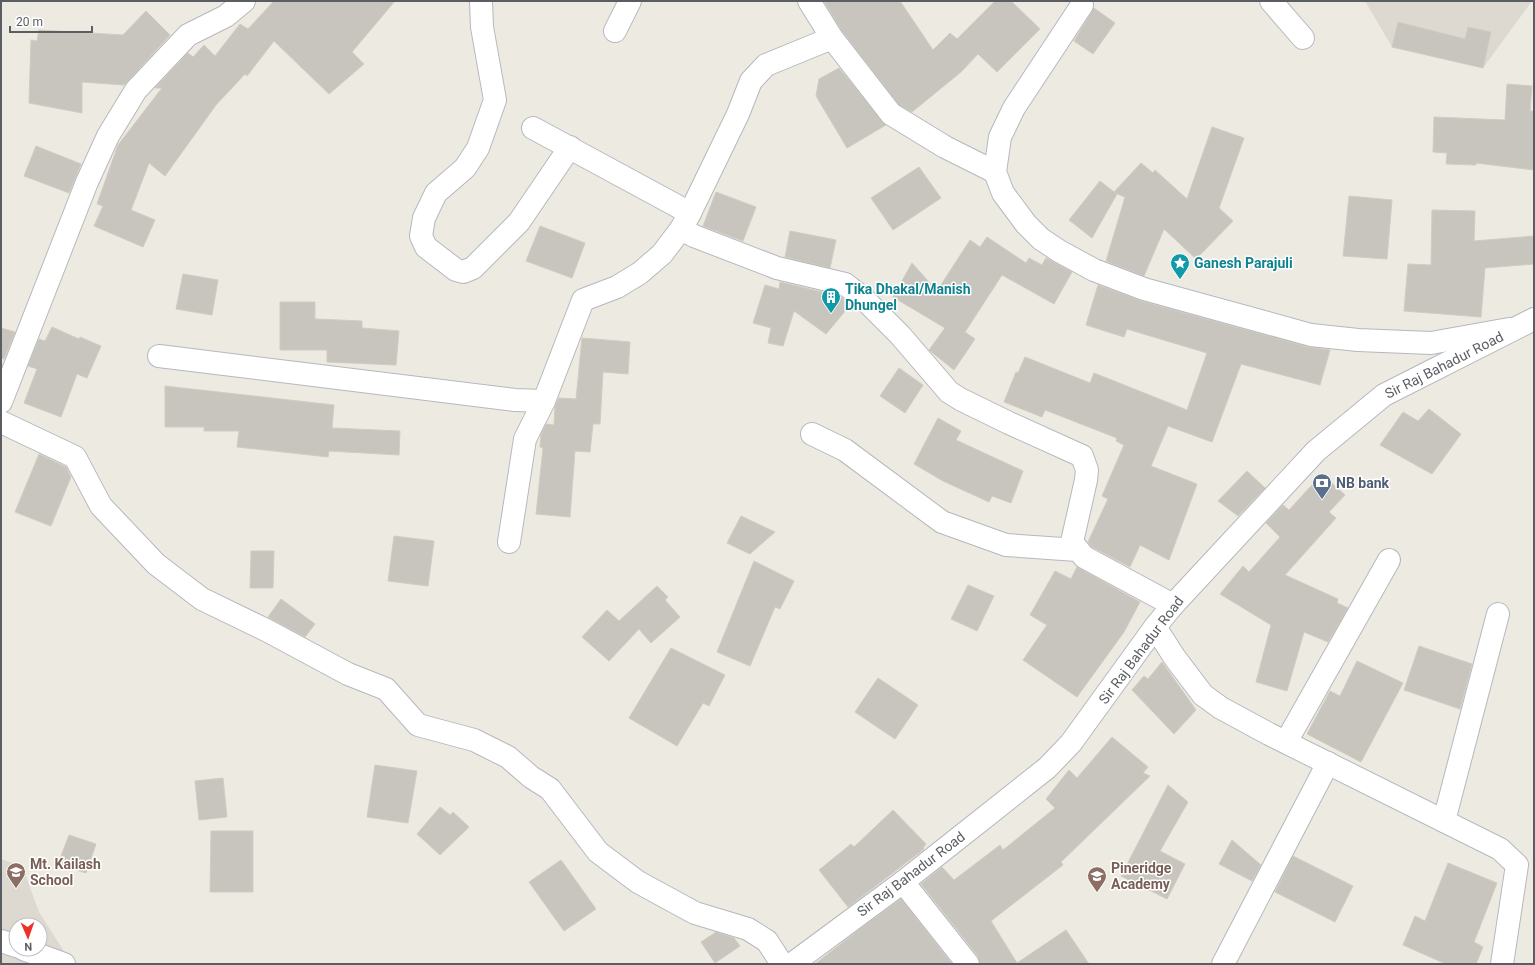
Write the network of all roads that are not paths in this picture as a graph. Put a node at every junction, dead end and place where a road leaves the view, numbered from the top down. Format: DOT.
graph roads {
  1 [pos="244,1"];
  2 [pos="481,1"];
  3 [pos="630,1"];
  4 [pos="809,1"];
  5 [pos="1271,1"];
  6 [pos="1082,5"];
  7 [pos="615,31"];
  8 [pos="832,38"];
  9 [pos="1303,38"];
  10 [pos="533,128"];
  11 [pos="570,148"];
  12 [pos="995,172"];
  13 [pos="686,221"];
  14 [pos="1526,323"];
  15 [pos="160,356"];
  16 [pos="544,401"];
  17 [pos="1,402"];
  18 [pos="1,422"];
  19 [pos="812,434"];
  20 [pos="508,542"];
  21 [pos="1077,550"];
  22 [pos="1389,560"];
  23 [pos="1173,605"];
  24 [pos="1498,614"];
  25 [pos="1155,627"];
  26 [pos="1286,742"];
  27 [pos="1328,763"];
  28 [pos="1444,821"];
  29 [pos="903,882"];
  30 [pos="45,957"];
  31 [pos="64,964"];
  32 [pos="782,964"];
  33 [pos="792,964"];
  34 [pos="968,964"];
  35 [pos="1223,964"];
  36 [pos="1502,964"];
  1 -- 17 [label="street"];
  2 -- 11 [label="street"];
  3 -- 7 [label="street"];
  4 -- 8 [label="street"];
  5 -- 9 [label="street"];
  6 -- 12 [label="street"];
  8 -- 12 [label="street"];
  8 -- 13 [label="street"];
  10 -- 11 [label="street"];
  11 -- 13 [label="street"];
  12 -- 14 [label="street"];
  13 -- 16 [label="street"];
  13 -- 21 [label="street"];
  14 -- 23 [label="street, Sir Raj Bahadur Road"];
  15 -- 16 [label="street"];
  16 -- 20 [label="street"];
  18 -- 32 [label="street"];
  19 -- 21 [label="street"];
  21 -- 23 [label="street"];
  22 -- 26 [label="street"];
  23 -- 25 [label="street, Sir Raj Bahadur Road"];
  24 -- 28 [label="street"];
  25 -- 26 [label="street"];
  25 -- 29 [label="street, Sir Raj Bahadur Road"];
  26 -- 27 [label="street"];
  27 -- 28 [label="street"];
  27 -- 35 [label="street"];
  28 -- 36 [label="street"];
  29 -- 33 [label="street, Sir Raj Bahadur Road"];
  29 -- 34 [label="street"];
  30 -- 31 [label="street"];
}
